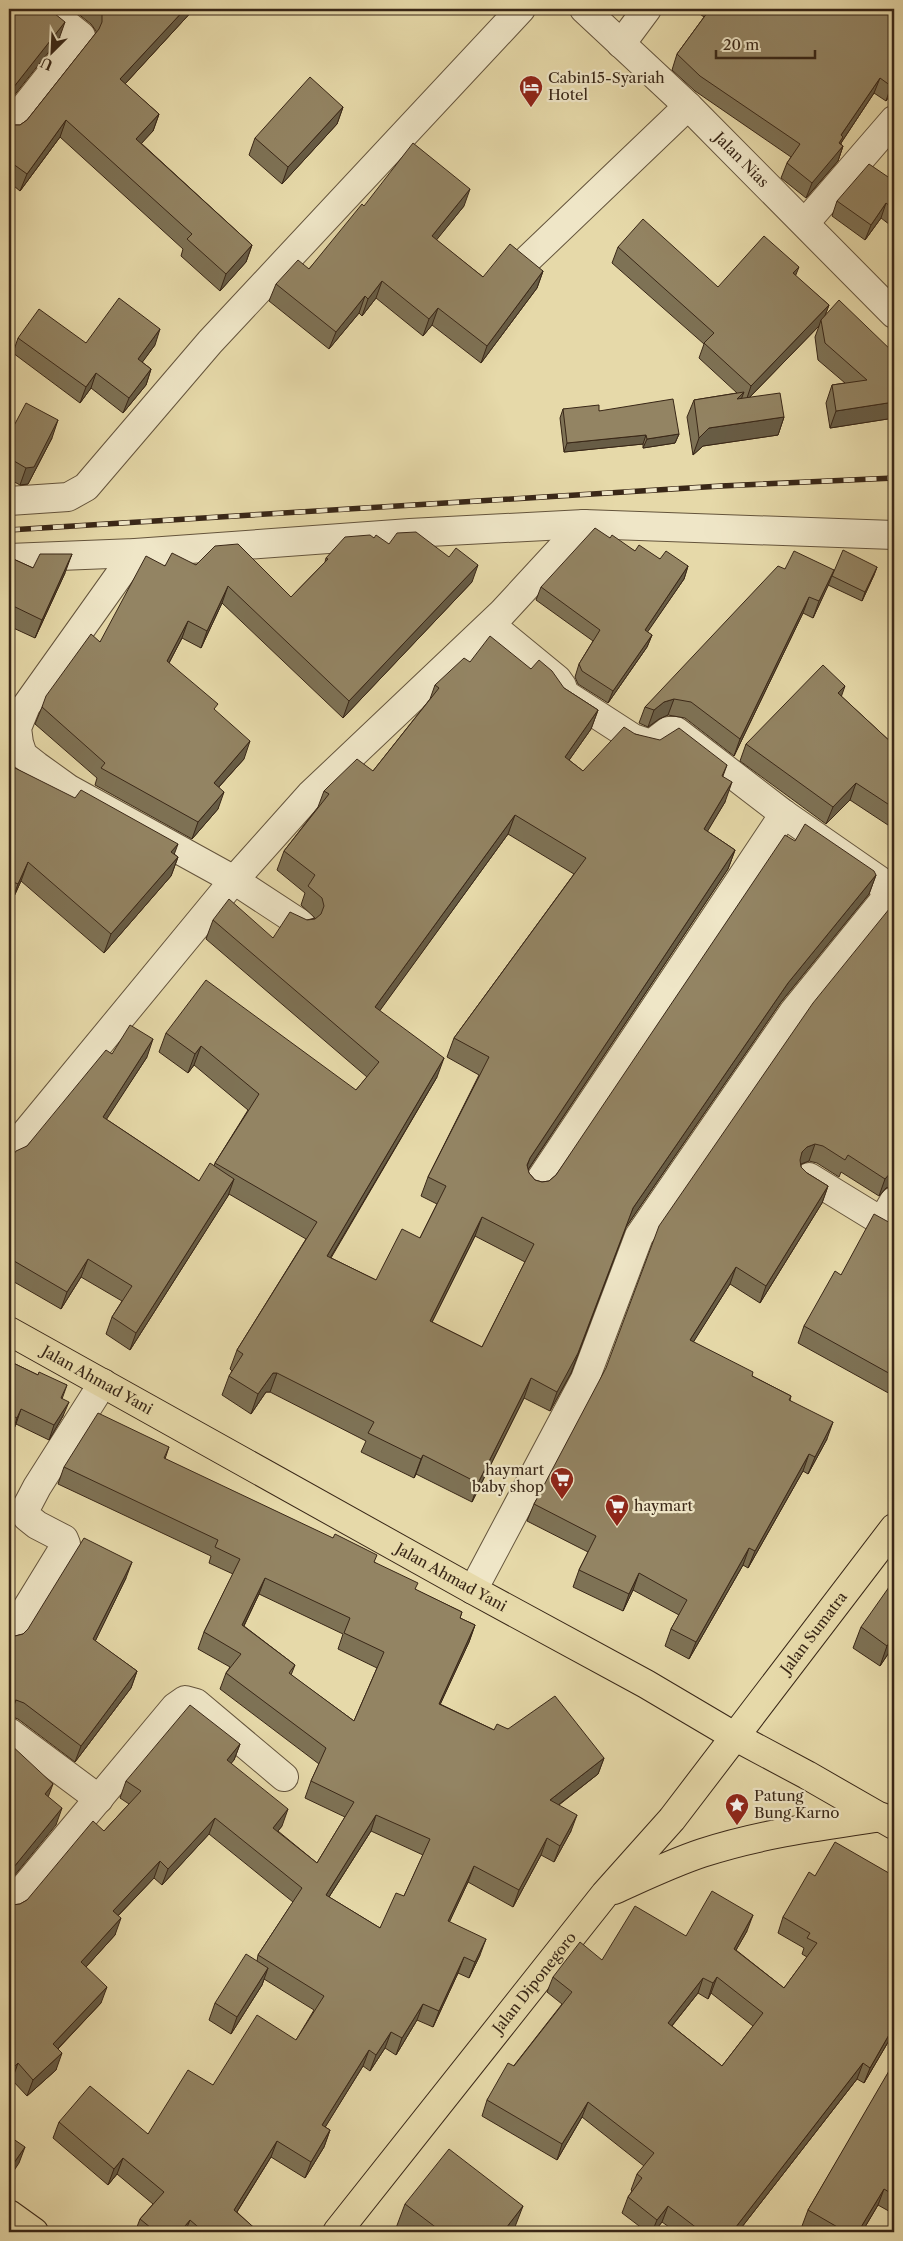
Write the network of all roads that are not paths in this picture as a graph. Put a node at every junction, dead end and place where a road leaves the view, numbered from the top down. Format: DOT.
graph roads {
  1 [pos="46,9"];
  2 [pos="521,9"];
  3 [pos="584,9"];
  4 [pos="648,9"];
  5 [pos="621,44"];
  6 [pos="688,106"];
  7 [pos="894,120"];
  8 [pos="9,127"];
  9 [pos="805,224"];
  10 [pos="528,259"];
  11 [pos="894,313"];
  12 [pos="9,500"];
  13 [pos="584,524"];
  14 [pos="894,535"];
  15 [pos="135,553"];
  16 [pos="9,558"];
  17 [pos="490,625"];
  18 [pos="784,814"];
  19 [pos="234,880"];
  20 [pos="302,924"];
  21 [pos="9,1153"];
  22 [pos="809,1177"];
  23 [pos="536,1186"];
  24 [pos="890,1217"];
  25 [pos="9,1331"];
  26 [pos="104,1383"];
  27 [pos="894,1528"];
  28 [pos="473,1590"];
  29 [pos="9,1637"];
  30 [pos="9,1732"];
  31 [pos="734,1736"];
  32 [pos="284,1776"];
  33 [pos="99,1799"];
  34 [pos="888,1821"];
  35 [pos="605,1894"];
  36 [pos="9,1905"];
  37 [pos="9,2214"];
  38 [pos="34,2232"];
  39 [pos="337,2232"];
  1 -- 8 [label="street"];
  2 -- 12 [label="street"];
  3 -- 5 [label="street, Jalan Nias"];
  4 -- 5 [label="street"];
  5 -- 6 [label="street, Jalan Nias"];
  6 -- 9 [label="street, Jalan Nias"];
  6 -- 10 [label="street"];
  7 -- 9 [label="street"];
  9 -- 11 [label="street, Jalan Nias"];
  13 -- 14 [label="street"];
  13 -- 15 [label="street"];
  13 -- 17 [label="street"];
  15 -- 16 [label="street"];
  15 -- 19 [label="street"];
  17 -- 18 [label="street"];
  17 -- 19 [label="street"];
  18 -- 23 [label="street"];
  18 -- 28 [label="street"];
  19 -- 20 [label="street"];
  19 -- 21 [label="street"];
  22 -- 24 [label="street"];
  25 -- 26 [label="main road, Jalan Ahmad Yani"];
  26 -- 28 [label="main road, Jalan Ahmad Yani"];
  26 -- 29 [label="street"];
  27 -- 31 [label="main road, Jalan Sumatra"];
  28 -- 31 [label="main road, Jalan Ahmad Yani"];
  30 -- 33 [label="street"];
  31 -- 34 [label="main road, Jalan Ahmad Yani"];
  31 -- 35 [label="main road, Jalan Diponegoro"];
  32 -- 33 [label="street"];
  33 -- 36 [label="street"];
  34 -- 35 [label="main road"];
  35 -- 39 [label="main road, Jalan Diponegoro"];
  37 -- 38 [label="main road"];
}
